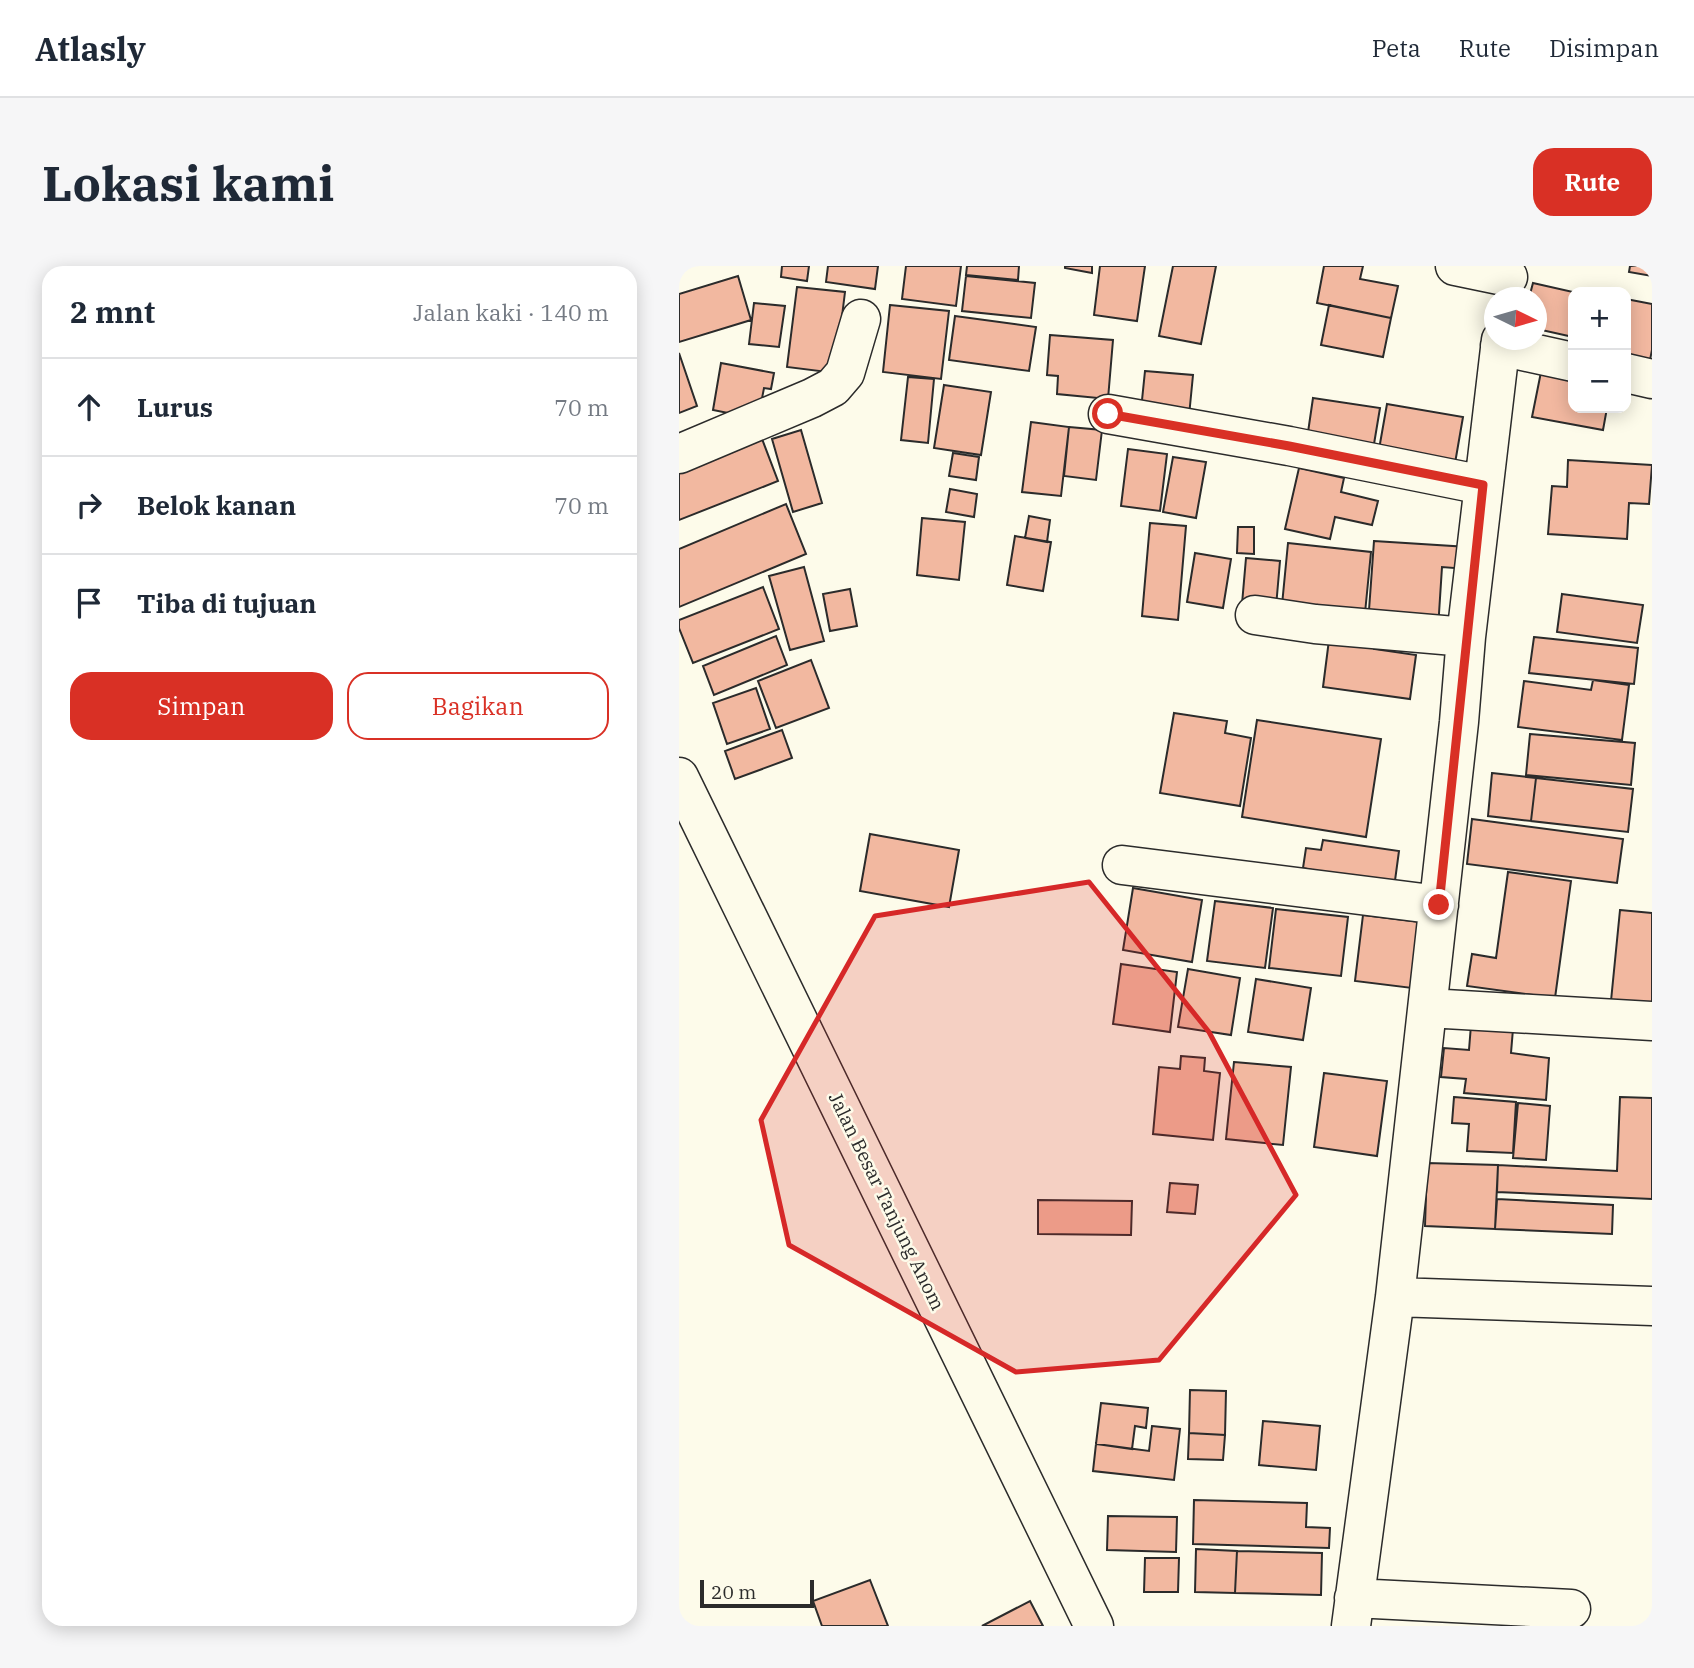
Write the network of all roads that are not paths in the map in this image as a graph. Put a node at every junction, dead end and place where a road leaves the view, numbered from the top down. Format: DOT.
graph roads {
  1 [pos="1455,266"];
  2 [pos="1508,280"];
  3 [pos="861,319"];
  4 [pos="1499,350"];
  5 [pos="1527,350"];
  6 [pos="1568,361"];
  7 [pos="1631,374"];
  8 [pos="1652,379"];
  9 [pos="1108,414"];
  10 [pos="679,454"];
  11 [pos="1483,485"];
  12 [pos="1255,615"];
  13 [pos="1466,636"];
  14 [pos="679,777"];
  15 [pos="1122,865"];
  16 [pos="1439,905"];
  17 [pos="1427,1007"];
  18 [pos="1652,1021"];
  19 [pos="1395,1297"];
  20 [pos="1652,1306"];
  21 [pos="1571,1609"];
  22 [pos="1352,1612"];
  23 [pos="1094,1626"];
  1 -- 2 [label="street"];
  3 -- 10 [label="street"];
  4 -- 11 [label="street"];
  5 -- 6 [label="street"];
  7 -- 8 [label="street"];
  9 -- 11 [label="street"];
  11 -- 13 [label="street"];
  12 -- 13 [label="street"];
  13 -- 16 [label="street"];
  14 -- 23 [label="street, Jalan Besar Tanjung Anom"];
  15 -- 16 [label="street"];
  16 -- 17 [label="street"];
  17 -- 18 [label="street"];
  17 -- 19 [label="street"];
  19 -- 20 [label="street"];
  19 -- 22 [label="street"];
  21 -- 22 [label="street"];
}
